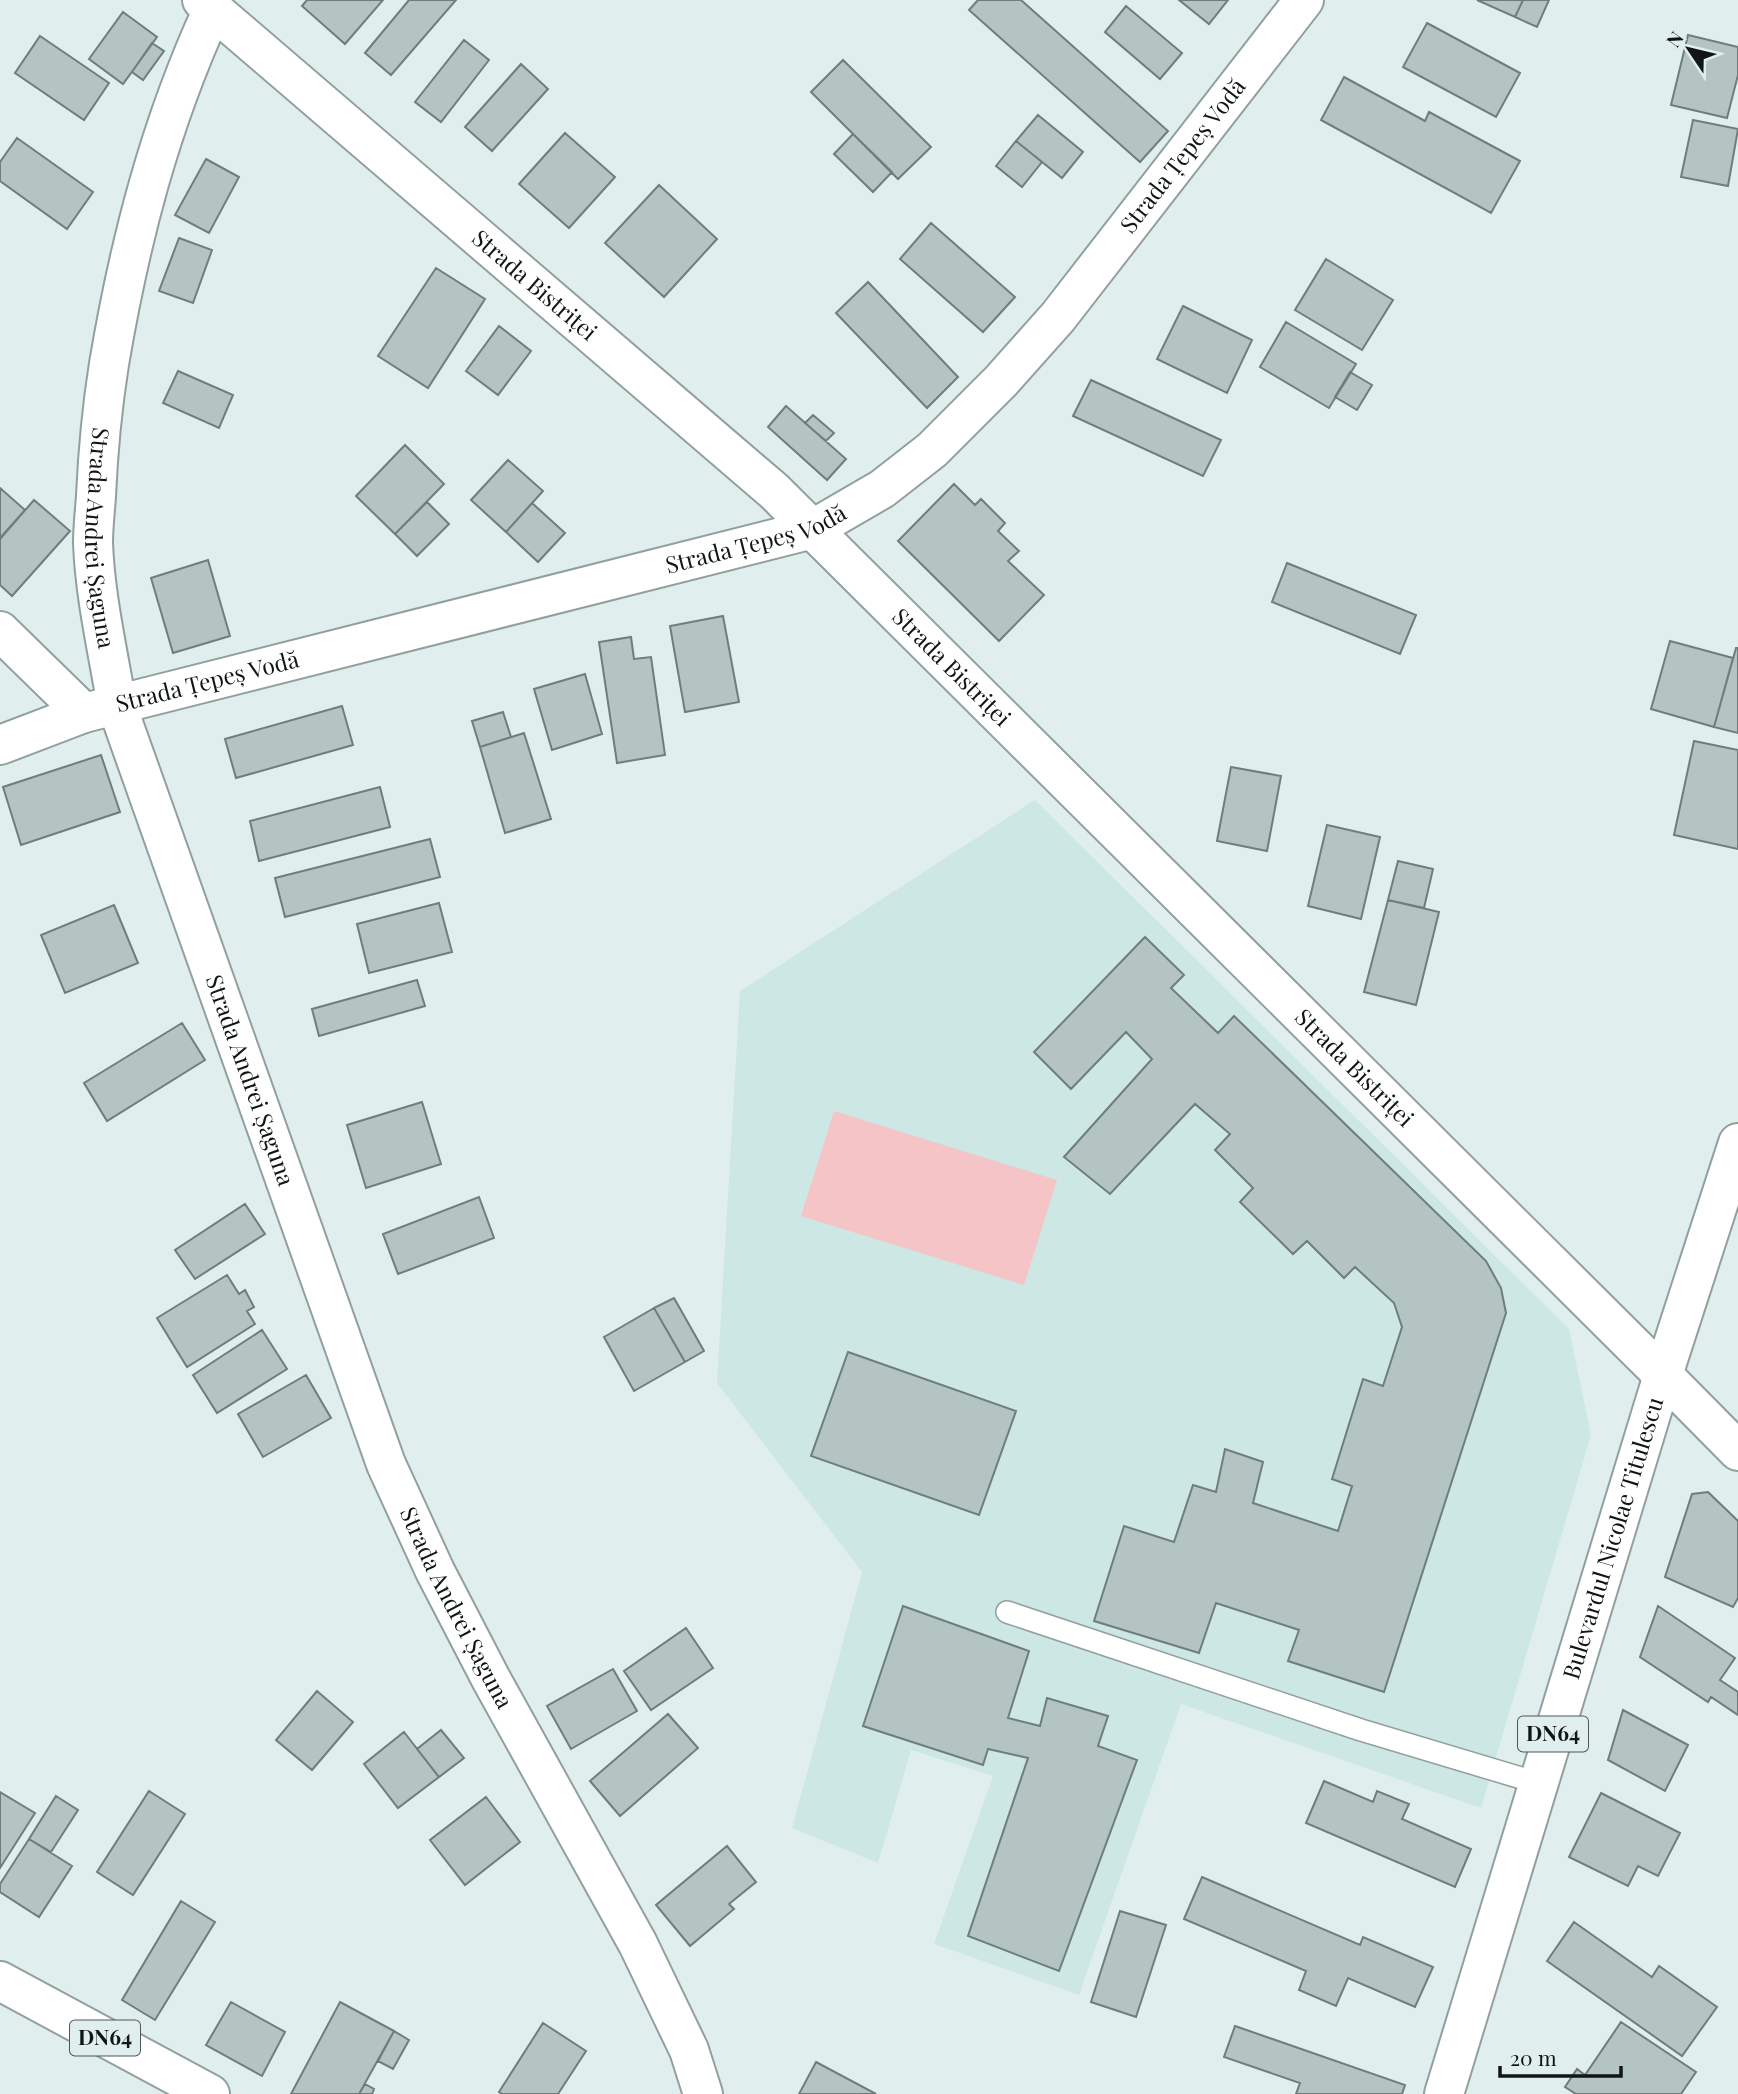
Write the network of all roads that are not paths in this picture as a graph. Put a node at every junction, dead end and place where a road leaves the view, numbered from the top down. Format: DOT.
graph roads {
  1 [pos="1304,0"];
  2 [pos="208,5"];
  3 [pos="813,530"];
  4 [pos="0,631"];
  5 [pos="101,709"];
  6 [pos="0,745"];
  7 [pos="1738,1143"];
  8 [pos="1663,1375"];
  9 [pos="1738,1451"];
  10 [pos="1007,1612"];
  11 [pos="1538,1783"];
  12 [pos="0,1981"];
  13 [pos="210,2094"];
  14 [pos="703,2094"];
  15 [pos="1444,2094"];
  1 -- 3 [label="street, Strada Țepeș Vodă"];
  2 -- 3 [label="street, Strada Bistriței"];
  2 -- 5 [label="street, Strada Andrei Șaguna"];
  3 -- 5 [label="street, Strada Țepeș Vodă"];
  3 -- 8 [label="street, Strada Bistriței"];
  4 -- 5 [label="street"];
  5 -- 6 [label="street, Strada Țepeș Vodă"];
  5 -- 14 [label="street, Strada Andrei Șaguna"];
  7 -- 8 [label="street, Bulevardul Nicolae Titulescu"];
  8 -- 9 [label="street, Strada Bistriței"];
  8 -- 11 [label="street, Bulevardul Nicolae Titulescu / DN64"];
  10 -- 11 [label="lane"];
  11 -- 15 [label="street, Bulevardul Nicolae Titulescu / DN64"];
  12 -- 13 [label="street, DN64"];
}
